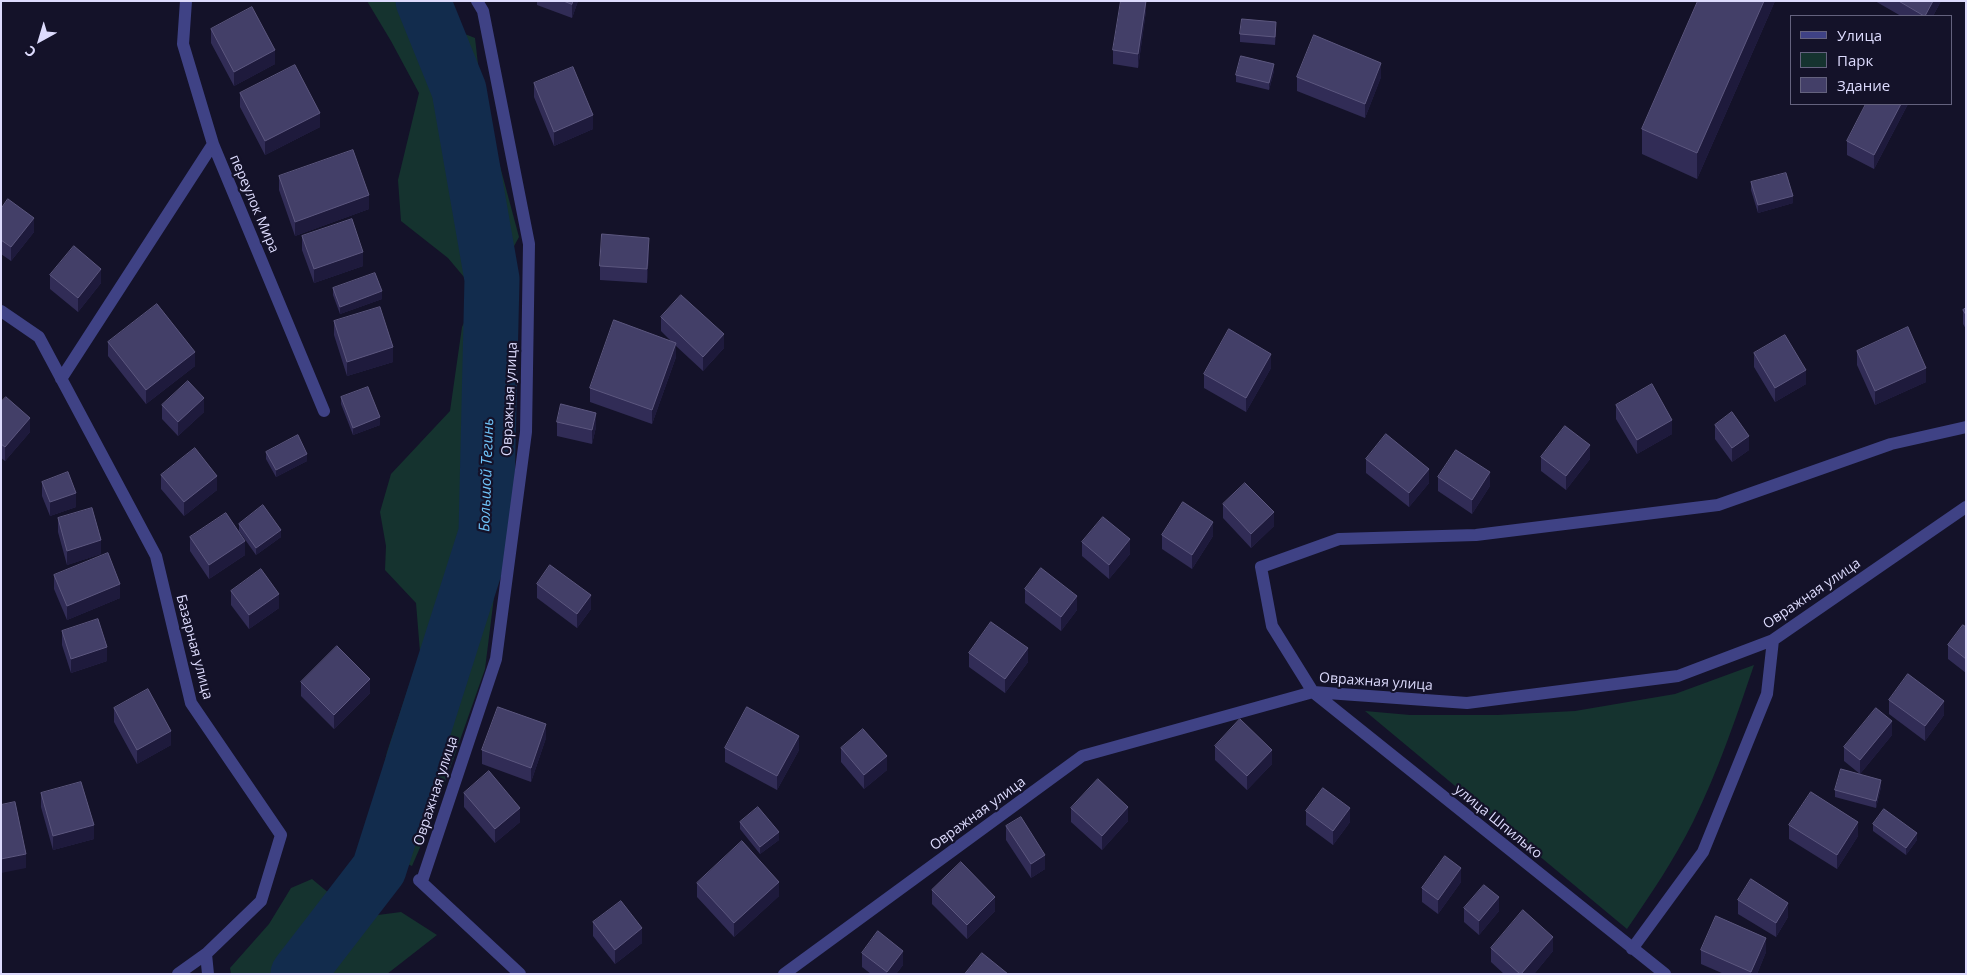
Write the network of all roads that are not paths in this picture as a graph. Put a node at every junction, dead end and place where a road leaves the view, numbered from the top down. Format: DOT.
graph roads {
  1 [pos="186,1"];
  2 [pos="477,1"];
  3 [pos="213,144"];
  4 [pos="1,311"];
  5 [pos="60,379"];
  6 [pos="324,411"];
  7 [pos="1966,427"];
  8 [pos="1966,507"];
  9 [pos="1773,640"];
  10 [pos="1313,692"];
  11 [pos="1632,949"];
  12 [pos="206,955"];
  13 [pos="178,974"];
  14 [pos="208,974"];
  15 [pos="520,974"];
  16 [pos="784,974"];
  17 [pos="1665,974"];
  1 -- 3 [label="street, переулок Мира"];
  2 -- 15 [label="street, Овражная улица"];
  3 -- 5 [label="street"];
  3 -- 6 [label="street, переулок Мира"];
  4 -- 5 [label="street, Базарная улица"];
  5 -- 12 [label="street, Базарная улица"];
  7 -- 10 [label="street, улица Шпилько"];
  8 -- 9 [label="street, Овражная улица"];
  9 -- 10 [label="street, Овражная улица"];
  9 -- 11 [label="street"];
  10 -- 11 [label="street, улица Шпилько"];
  10 -- 16 [label="street, Овражная улица"];
  11 -- 17 [label="street, улица Шпилько"];
  12 -- 13 [label="street, Базарная улица"];
  12 -- 14 [label="street"];
}
